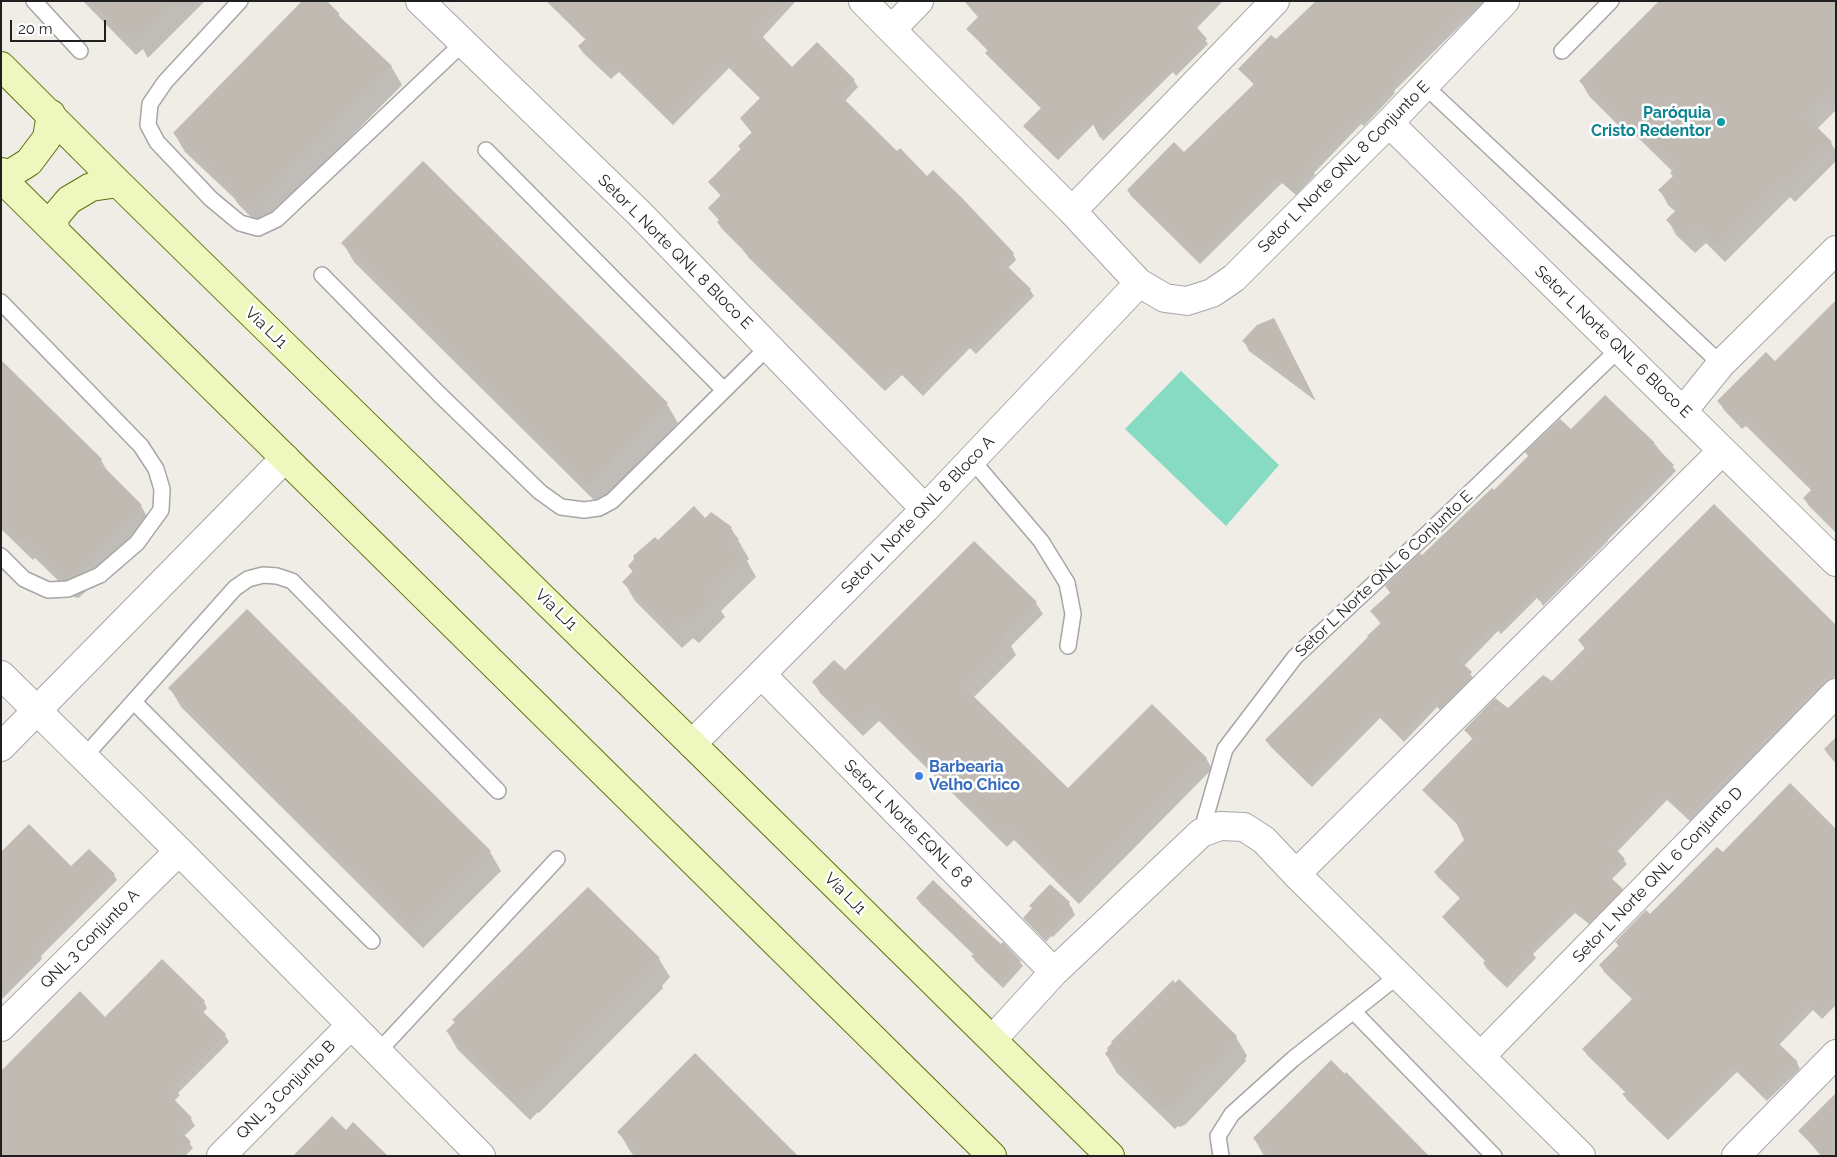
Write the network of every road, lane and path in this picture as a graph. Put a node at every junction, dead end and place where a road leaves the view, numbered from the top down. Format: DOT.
graph roads {
  1 [pos="34,1"];
  2 [pos="240,1"];
  3 [pos="420,1"];
  4 [pos="864,1"];
  5 [pos="919,1"];
  6 [pos="1275,1"];
  7 [pos="1505,1"];
  8 [pos="1610,1"];
  9 [pos="892,29"];
  10 [pos="463,43"];
  11 [pos="80,51"];
  12 [pos="1562,51"];
  13 [pos="1,66"];
  14 [pos="1425,86"];
  15 [pos="52,114"];
  16 [pos="1389,123"];
  17 [pos="486,150"];
  18 [pos="1,172"];
  19 [pos="1,178"];
  20 [pos="118,183"];
  21 [pos="1072,211"];
  22 [pos="56,232"];
  23 [pos="1836,250"];
  24 [pos="322,275"];
  25 [pos="1139,283"];
  26 [pos="1,302"];
  27 [pos="768,346"];
  28 [pos="1619,349"];
  29 [pos="1721,364"];
  30 [pos="724,390"];
  31 [pos="1683,411"];
  32 [pos="1722,451"];
  33 [pos="285,458"];
  34 [pos="972,460"];
  35 [pos="925,509"];
  36 [pos="1,556"];
  37 [pos="1836,562"];
  38 [pos="1068,646"];
  39 [pos="1,675"];
  40 [pos="762,675"];
  41 [pos="1836,693"];
  42 [pos="134,702"];
  43 [pos="38,711"];
  44 [pos="692,744"];
  45 [pos="1,747"];
  46 [pos="84,757"];
  47 [pos="498,791"];
  48 [pos="1201,833"];
  49 [pos="179,851"];
  50 [pos="557,859"];
  51 [pos="1296,874"];
  52 [pos="372,941"];
  53 [pos="1054,972"];
  54 [pos="1399,975"];
  55 [pos="1353,1011"];
  56 [pos="351,1025"];
  57 [pos="1,1027"];
  58 [pos="992,1039"];
  59 [pos="378,1052"];
  60 [pos="1836,1054"];
  61 [pos="1481,1056"];
  62 [pos="221,1156"];
  63 [pos="481,1156"];
  64 [pos="992,1156"];
  65 [pos="1110,1156"];
  66 [pos="1220,1156"];
  67 [pos="1494,1156"];
  68 [pos="1581,1156"];
  69 [pos="1736,1156"];
  1 -- 11 [label="lane"];
  2 -- 10 [label="lane"];
  3 -- 10 [label="street, Setor L Norte QNL 8 Bloco E"];
  4 -- 9 [label="street"];
  5 -- 9 [label="street"];
  6 -- 21 [label="street"];
  7 -- 14 [label="street, Setor L Norte QNL 8 Conjunto E"];
  8 -- 12 [label="lane"];
  9 -- 21 [label="street"];
  10 -- 27 [label="street, Setor L Norte QNL 8 Bloco E"];
  13 -- 15 [label="main road, Via LJ1"];
  14 -- 16 [label="street, Setor L Norte QNL 8 Conjunto E"];
  14 -- 29 [label="lane"];
  15 -- 18 [label="main road"];
  15 -- 20 [label="main road, Via LJ1"];
  16 -- 25 [label="street, Setor L Norte QNL 8 Conjunto E"];
  16 -- 28 [label="street, Setor L Norte QNL 6 Bloco E"];
  17 -- 30 [label="lane"];
  19 -- 22 [label="main road"];
  20 -- 22 [label="main road"];
  20 -- 44 [label="main road, Via LJ1"];
  21 -- 25 [label="street"];
  22 -- 33 [label="main road"];
  23 -- 29 [label="street"];
  24 -- 30 [label="lane"];
  25 -- 34 [label="street, Setor L Norte QNL 8 Bloco A"];
  26 -- 36 [label="lane"];
  27 -- 30 [label="lane"];
  27 -- 35 [label="street, Setor L Norte QNL 8 Bloco E"];
  28 -- 31 [label="street, Setor L Norte QNL 6 Bloco E"];
  28 -- 48 [label="lane, Setor L Norte QNL 6 Conjunto E"];
  29 -- 31 [label="street"];
  31 -- 32 [label="street, Setor L Norte QNL 6 Bloco E"];
  32 -- 37 [label="street, Setor L Norte QNL 6 Bloco E"];
  32 -- 51 [label="street"];
  33 -- 43 [label="street"];
  33 -- 64 [label="main road"];
  34 -- 35 [label="street, Setor L Norte QNL 8 Bloco A"];
  34 -- 38 [label="lane"];
  35 -- 40 [label="street, Setor L Norte QNL 8 Bloco A"];
  39 -- 43 [label="street"];
  40 -- 44 [label="street, Setor L Norte QNL 8 Bloco A"];
  40 -- 53 [label="street, Setor L Norte EQNL 6 8"];
  41 -- 61 [label="street, Setor L Norte QNL 6 Conjunto D"];
  42 -- 46 [label="lane"];
  42 -- 47 [label="lane"];
  42 -- 52 [label="lane"];
  43 -- 45 [label="street"];
  43 -- 46 [label="street"];
  44 -- 58 [label="main road, Via LJ1"];
  46 -- 49 [label="street"];
  48 -- 51 [label="street"];
  48 -- 53 [label="street"];
  49 -- 56 [label="street"];
  49 -- 57 [label="street, QNL 3 Conjunto A"];
  50 -- 59 [label="lane"];
  51 -- 54 [label="street"];
  53 -- 58 [label="street"];
  54 -- 55 [label="lane"];
  54 -- 61 [label="street"];
  55 -- 66 [label="lane"];
  55 -- 67 [label="lane"];
  56 -- 59 [label="street"];
  56 -- 62 [label="street, QNL 3 Conjunto B"];
  58 -- 65 [label="main road, Via LJ1"];
  59 -- 63 [label="street"];
  60 -- 69 [label="street"];
  61 -- 68 [label="street"];
}
